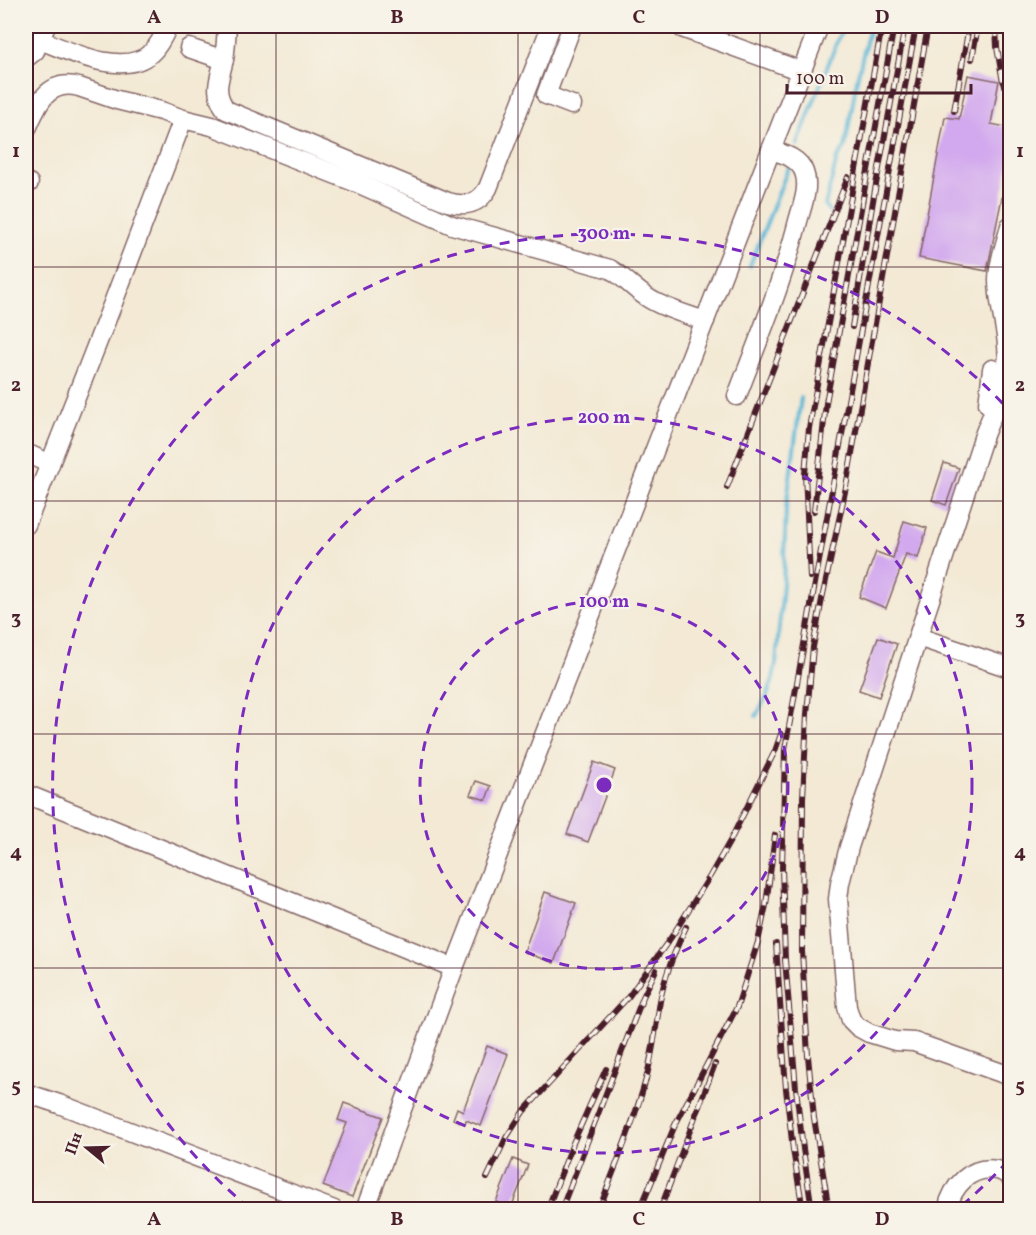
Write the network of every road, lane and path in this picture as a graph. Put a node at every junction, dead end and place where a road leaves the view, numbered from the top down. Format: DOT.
graph roads {
  1 [pos="168,26"];
  2 [pos="227,26"];
  3 [pos="551,26"];
  4 [pos="572,26"];
  5 [pos="681,26"];
  6 [pos="819,26"];
  7 [pos="43,33"];
  8 [pos="189,48"];
  9 [pos="26,58"];
  10 [pos="224,60"];
  11 [pos="801,71"];
  12 [pos="572,105"];
  13 [pos="183,119"];
  14 [pos="26,131"];
  15 [pos="771,150"];
  16 [pos="1011,226"];
  17 [pos="705,321"];
  18 [pos="992,369"];
  19 [pos="737,396"];
  20 [pos="984,435"];
  21 [pos="26,453"];
  22 [pos="50,464"];
  23 [pos="26,525"];
  24 [pos="918,637"];
  25 [pos="1011,668"];
  26 [pos="26,794"];
  27 [pos="454,968"];
  28 [pos="1011,1076"];
  29 [pos="26,1093"];
  30 [pos="1011,1176"];
  31 [pos="334,1209"];
  32 [pos="364,1209"];
  33 [pos="947,1209"];
  1 -- 7 [label="lane"];
  2 -- 10 [label="lane"];
  3 -- 10 [label="lane"];
  4 -- 12 [label="lane"];
  5 -- 11 [label="lane"];
  6 -- 11 [label="lane"];
  7 -- 9 [label="lane"];
  8 -- 10 [label="lane"];
  11 -- 15 [label="lane"];
  13 -- 14 [label="lane"];
  13 -- 17 [label="lane"];
  13 -- 22 [label="lane"];
  15 -- 17 [label="lane"];
  15 -- 19 [label="lane"];
  16 -- 20 [label="lane"];
  17 -- 27 [label="lane"];
  18 -- 20 [label="lane"];
  20 -- 24 [label="lane"];
  21 -- 22 [label="lane"];
  22 -- 23 [label="lane"];
  24 -- 25 [label="lane"];
  24 -- 28 [label="lane"];
  26 -- 27 [label="lane"];
  27 -- 32 [label="lane"];
  29 -- 31 [label="lane"];
  30 -- 33 [label="lane"];
}
